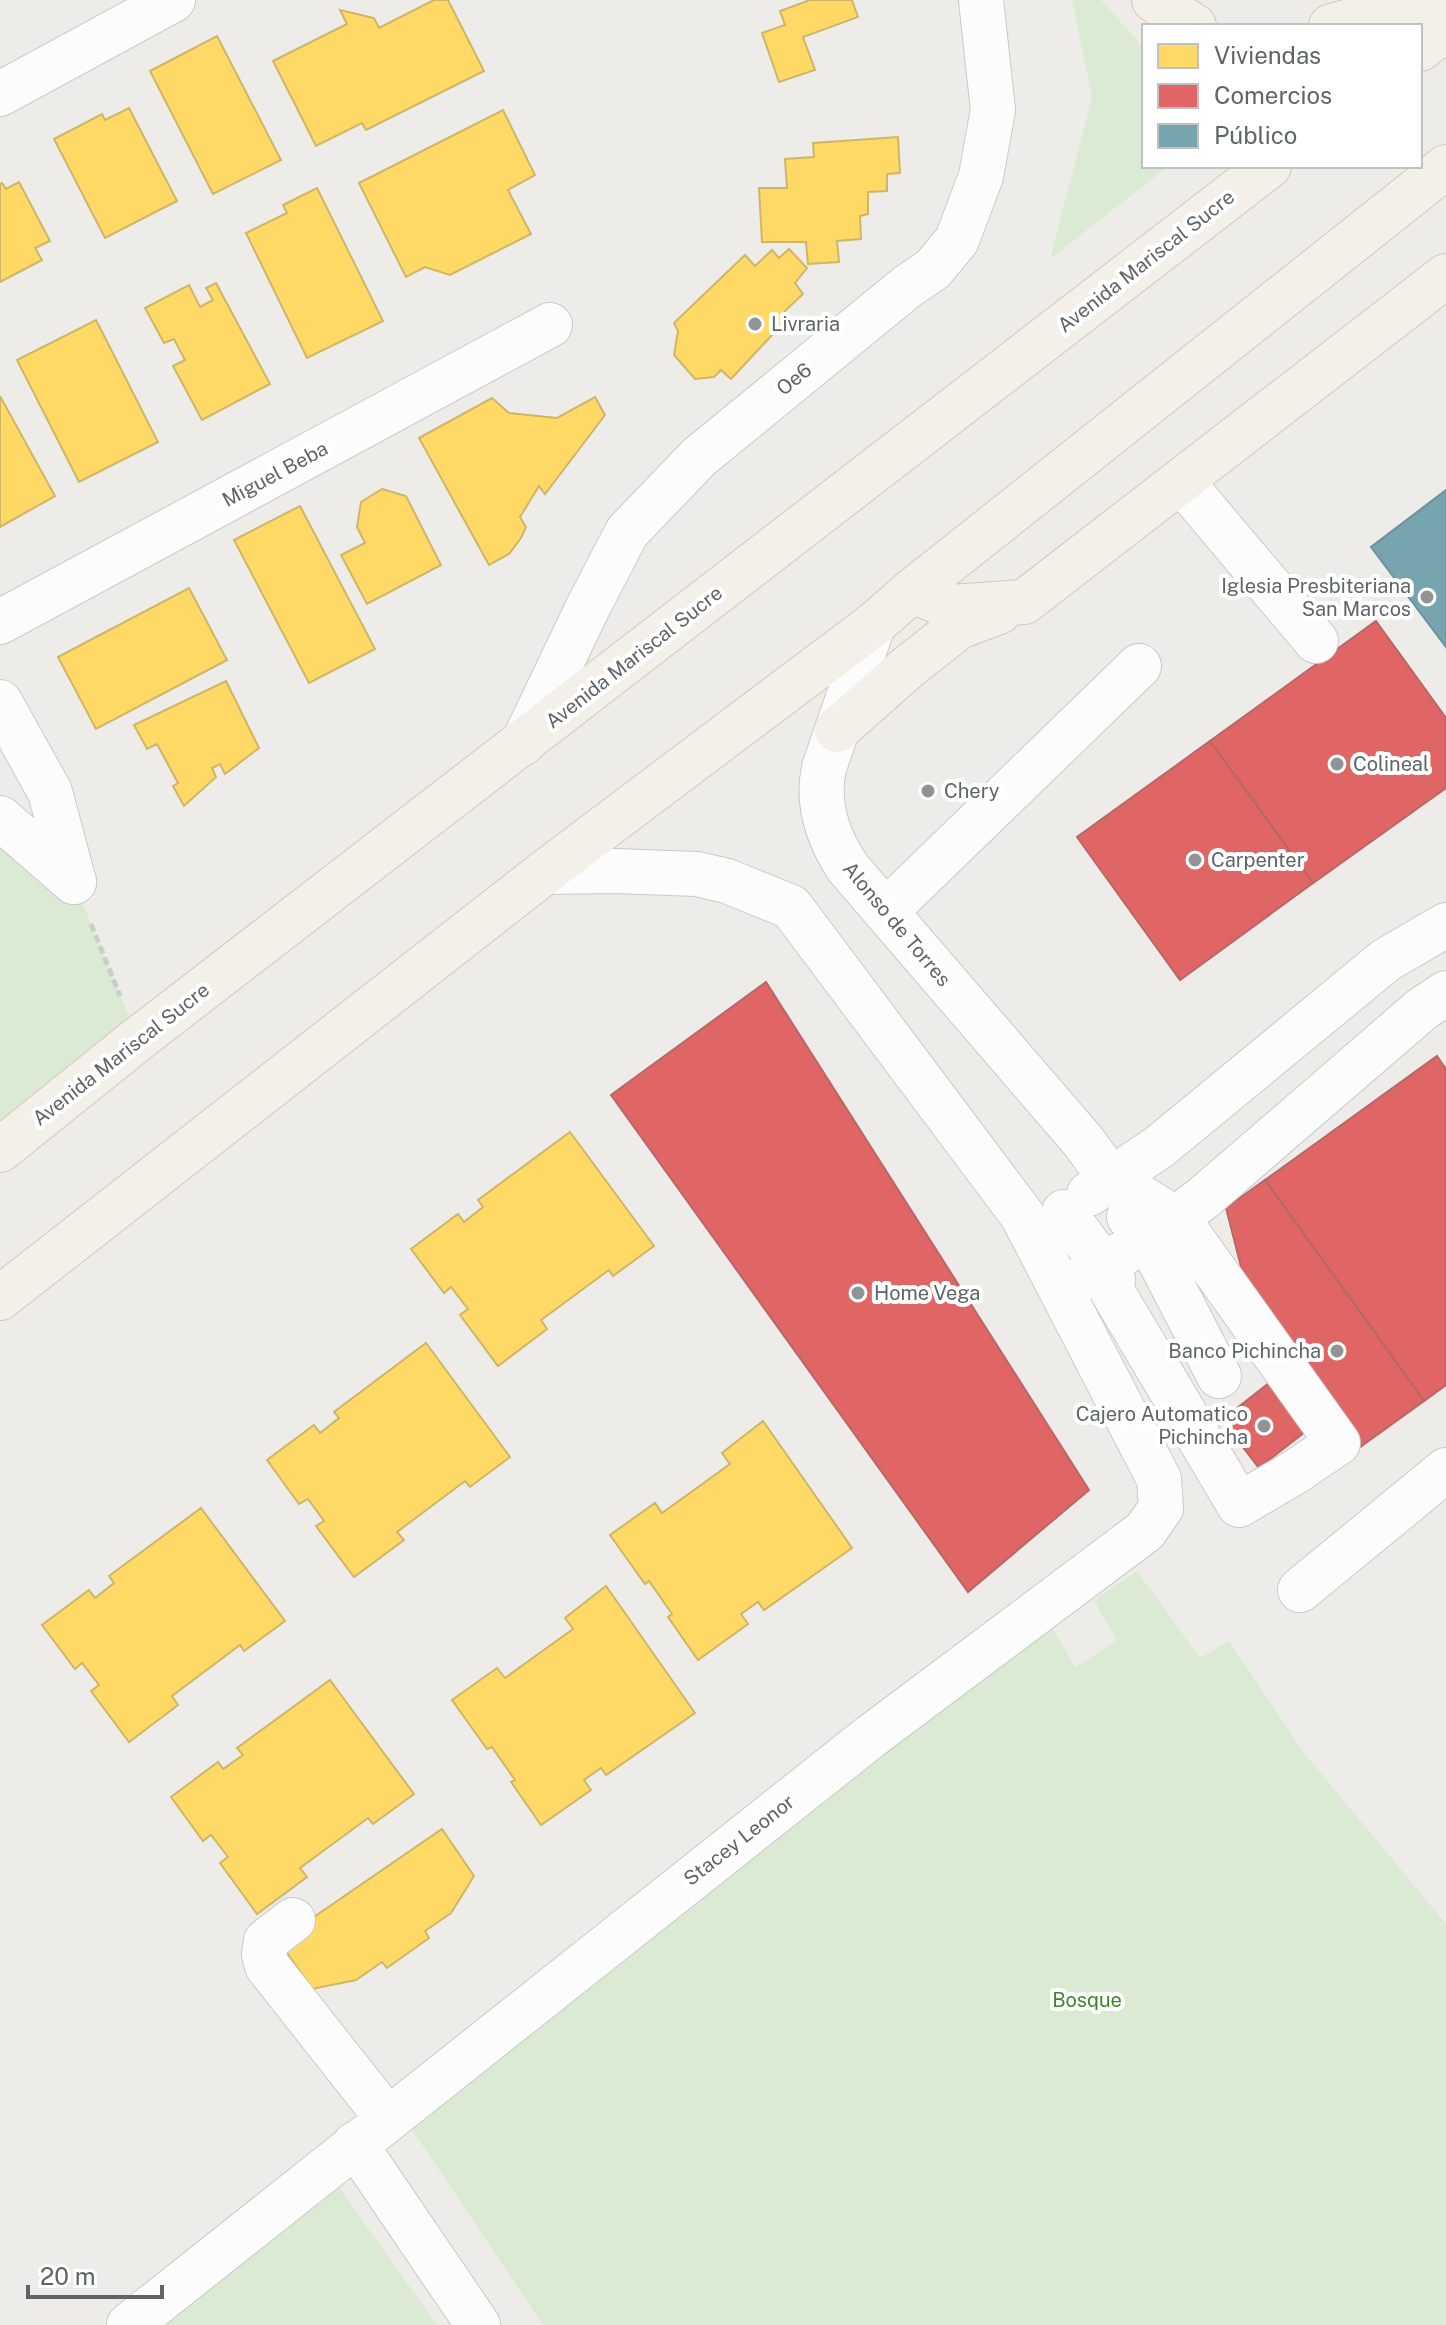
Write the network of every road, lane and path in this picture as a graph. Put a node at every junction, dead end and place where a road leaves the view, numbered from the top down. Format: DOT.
graph roads {
  1 [pos="173,0"];
  2 [pos="981,0"];
  3 [pos="1154,0"];
  4 [pos="1431,0"];
  5 [pos="1191,24"];
  6 [pos="1339,24"];
  7 [pos="1446,29"];
  8 [pos="1422,47"];
  9 [pos="0,94"];
  10 [pos="1446,167"];
  11 [pos="1266,168"];
  12 [pos="1446,276"];
  13 [pos="550,325"];
  14 [pos="1182,482"];
  15 [pos="912,591"];
  16 [pos="1024,602"];
  17 [pos="0,622"];
  18 [pos="873,625"];
  19 [pos="1316,641"];
  20 [pos="1139,666"];
  21 [pos="0,702"];
  22 [pos="837,730"];
  23 [pos="523,743"];
  24 [pos="0,818"];
  25 [pos="545,872"];
  26 [pos="74,882"];
  27 [pos="886,911"];
  28 [pos="1430,935"];
  29 [pos="1446,981"];
  30 [pos="1446,993"];
  31 [pos="121,997"];
  32 [pos="0,1150"];
  33 [pos="1105,1182"];
  34 [pos="1048,1223"];
  35 [pos="1162,1228"];
  36 [pos="1104,1265"];
  37 [pos="1062,1290"];
  38 [pos="0,1298"];
  39 [pos="1219,1376"];
  40 [pos="1446,1470"];
  41 [pos="1300,1590"];
  42 [pos="293,1920"];
  43 [pos="371,2131"];
  44 [pos="129,2325"];
  45 [pos="478,2325"];
  1 -- 9 [label="street"];
  2 -- 23 [label="street, Oe6"];
  3 -- 5 [label="main road"];
  4 -- 6 [label="main road"];
  7 -- 8 [label="main road"];
  10 -- 15 [label="main road"];
  11 -- 23 [label="main road, Avenida Mariscal Sucre"];
  12 -- 14 [label="main road"];
  13 -- 17 [label="street, Miguel Beba"];
  14 -- 16 [label="main road"];
  14 -- 19 [label="street"];
  15 -- 16 [label="main road"];
  15 -- 18 [label="main road"];
  16 -- 22 [label="main road"];
  18 -- 22 [label="street, Alonso de Torres"];
  18 -- 25 [label="main road"];
  20 -- 27 [label="street"];
  21 -- 26 [label="street"];
  22 -- 27 [label="street, Alonso de Torres"];
  23 -- 32 [label="main road, Avenida Mariscal Sucre"];
  24 -- 26 [label="street"];
  25 -- 34 [label="street"];
  25 -- 38 [label="main road"];
  26 -- 31 [label="path"];
  27 -- 33 [label="street, Alonso de Torres"];
  28 -- 29 [label="street"];
  28 -- 33 [label="street"];
  30 -- 35 [label="street"];
  33 -- 34 [label="street"];
  33 -- 35 [label="street"];
  34 -- 36 [label="street"];
  34 -- 37 [label="street"];
  35 -- 36 [label="street"];
  35 -- 36 [label="street"];
  35 -- 39 [label="street"];
  36 -- 37 [label="street"];
  37 -- 43 [label="street, Stacey Leonor"];
  40 -- 41 [label="street"];
  42 -- 43 [label="street"];
  43 -- 44 [label="street, Stacey Leonor"];
  43 -- 45 [label="street"];
}
